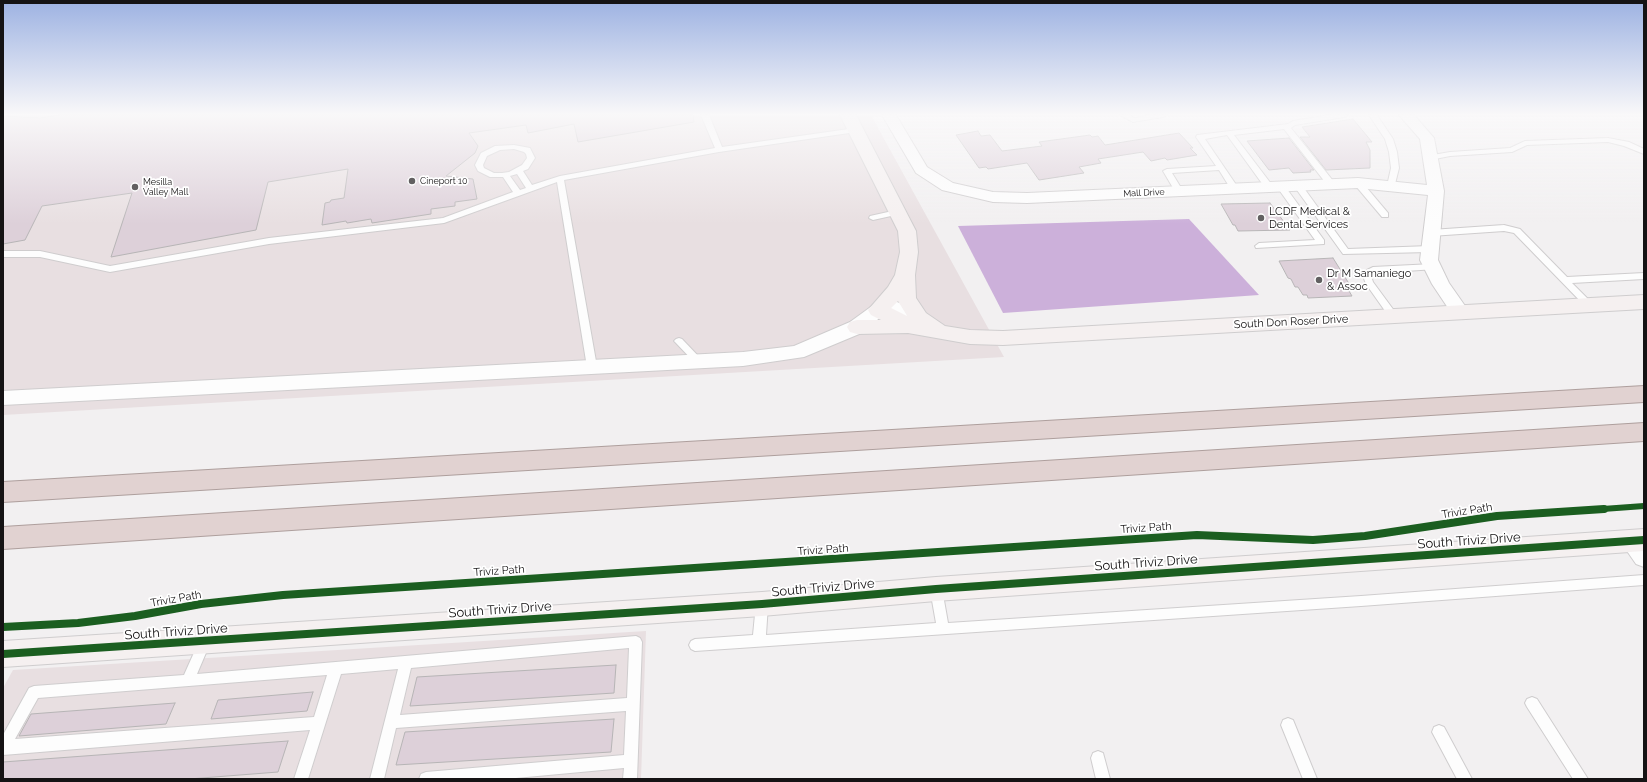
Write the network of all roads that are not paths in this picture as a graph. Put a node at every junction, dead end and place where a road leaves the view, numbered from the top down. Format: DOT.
graph roads {
  1 [pos="491,151"];
  2 [pos="528,151"];
  3 [pos="711,151"];
  4 [pos="867,151"];
  5 [pos="910,151"];
  6 [pos="1210,151"];
  7 [pos="1244,151"];
  8 [pos="1305,151"];
  9 [pos="1393,151"];
  10 [pos="1429,151"];
  11 [pos="1489,151"];
  12 [pos="1430,158"];
  13 [pos="1221,168"];
  14 [pos="519,171"];
  15 [pos="505,174"];
  16 [pos="560,178"];
  17 [pos="1358,183"];
  18 [pos="1331,184"];
  19 [pos="1298,186"];
  20 [pos="1391,186"];
  21 [pos="1275,187"];
  22 [pos="531,188"];
  23 [pos="1235,189"];
  24 [pos="1179,191"];
  25 [pos="1436,191"];
  26 [pos="518,193"];
  27 [pos="898,212"];
  28 [pos="1385,215"];
  29 [pos="873,218"];
  30 [pos="1321,218"];
  31 [pos="1305,219"];
  32 [pos="1431,241"];
  33 [pos="1259,246"];
  34 [pos="3,254"];
  35 [pos="1433,267"];
  36 [pos="905,275"];
  37 [pos="1644,276"];
  38 [pos="1565,280"];
  39 [pos="1644,302"];
  40 [pos="1589,306"];
  41 [pos="882,307"];
  42 [pos="1461,313"];
  43 [pos="1393,316"];
  44 [pos="916,323"];
  45 [pos="857,327"];
  46 [pos="679,341"];
  47 [pos="700,362"];
  48 [pos="592,367"];
  49 [pos="1644,394"];
  50 [pos="3,398"];
  51 [pos="1644,432"];
  52 [pos="3,492"];
  53 [pos="3,538"];
  54 [pos="1640,546"];
  55 [pos="1644,580"];
  56 [pos="936,589"];
  57 [pos="762,604"];
  58 [pos="943,628"];
  59 [pos="759,640"];
  60 [pos="205,641"];
  61 [pos="695,645"];
  62 [pos="5,657"];
  63 [pos="406,662"];
  64 [pos="336,668"];
  65 [pos="188,681"];
  66 [pos="1532,703"];
  67 [pos="633,704"];
  68 [pos="392,722"];
  69 [pos="318,723"];
  70 [pos="1288,725"];
  71 [pos="1439,732"];
  72 [pos="3,747"];
  73 [pos="1098,758"];
  74 [pos="630,761"];
  75 [pos="301,779"];
  76 [pos="377,779"];
  77 [pos="426,779"];
  78 [pos="630,779"];
  79 [pos="1103,779"];
  80 [pos="1310,779"];
  81 [pos="1465,779"];
  82 [pos="1581,779"];
  1 -- 15 [label="lane"];
  2 -- 14 [label="lane"];
  3 -- 16 [label="lane"];
  4 -- 27 [label="street"];
  5 -- 24 [label="street, Mall Drive"];
  6 -- 13 [label="lane"];
  7 -- 21 [label="lane"];
  8 -- 18 [label="lane"];
  9 -- 20 [label="lane"];
  10 -- 12 [label="street"];
  11 -- 12 [label="lane"];
  12 -- 25 [label="street"];
  13 -- 23 [label="lane"];
  13 -- 24 [label="lane"];
  14 -- 15 [label="lane"];
  14 -- 22 [label="lane"];
  15 -- 26 [label="lane"];
  16 -- 22 [label="lane"];
  16 -- 48 [label="lane"];
  17 -- 18 [label="street, Mall Drive"];
  17 -- 20 [label="street, Mall Drive"];
  17 -- 28 [label="lane"];
  18 -- 19 [label="street, Mall Drive"];
  19 -- 21 [label="street, Mall Drive"];
  19 -- 30 [label="lane"];
  20 -- 25 [label="street, Mall Drive"];
  21 -- 23 [label="street, Mall Drive"];
  21 -- 31 [label="lane"];
  22 -- 26 [label="lane"];
  23 -- 24 [label="street, Mall Drive"];
  25 -- 32 [label="street"];
  26 -- 34 [label="lane"];
  27 -- 29 [label="lane"];
  27 -- 36 [label="street"];
  30 -- 31 [label="lane"];
  30 -- 32 [label="lane"];
  31 -- 33 [label="lane"];
  32 -- 35 [label="street"];
  32 -- 38 [label="lane"];
  35 -- 42 [label="street"];
  35 -- 43 [label="lane"];
  36 -- 41 [label="street"];
  36 -- 44 [label="street"];
  37 -- 38 [label="lane"];
  38 -- 40 [label="lane"];
  39 -- 40 [label="street, South Don Roser Drive"];
  40 -- 42 [label="street, South Don Roser Drive"];
  41 -- 44 [label="street, South Don Roser Drive"];
  41 -- 45 [label="street"];
  42 -- 43 [label="street, South Don Roser Drive"];
  43 -- 44 [label="street, South Don Roser Drive"];
  44 -- 45 [label="street"];
  45 -- 47 [label="street"];
  46 -- 47 [label="lane"];
  47 -- 48 [label="street"];
  48 -- 50 [label="street"];
  49 -- 52 [label="highway"];
  51 -- 53 [label="highway"];
  54 -- 56 [label="street, South Triviz Drive"];
  55 -- 58 [label="lane"];
  56 -- 57 [label="street, South Triviz Drive"];
  56 -- 58 [label="lane"];
  57 -- 59 [label="lane"];
  57 -- 60 [label="street, South Triviz Drive"];
  58 -- 59 [label="lane"];
  59 -- 61 [label="lane"];
  60 -- 62 [label="street, South Triviz Drive"];
  60 -- 65 [label="lane"];
  63 -- 64 [label="lane"];
  63 -- 67 [label="lane"];
  63 -- 68 [label="lane"];
  64 -- 65 [label="lane"];
  64 -- 69 [label="lane"];
  65 -- 72 [label="lane"];
  66 -- 82 [label="lane"];
  67 -- 68 [label="lane"];
  67 -- 74 [label="lane"];
  68 -- 76 [label="lane"];
  69 -- 72 [label="lane"];
  69 -- 75 [label="lane"];
  70 -- 80 [label="lane"];
  71 -- 81 [label="lane"];
  73 -- 79 [label="lane"];
  74 -- 77 [label="lane"];
  74 -- 78 [label="lane"];
}
